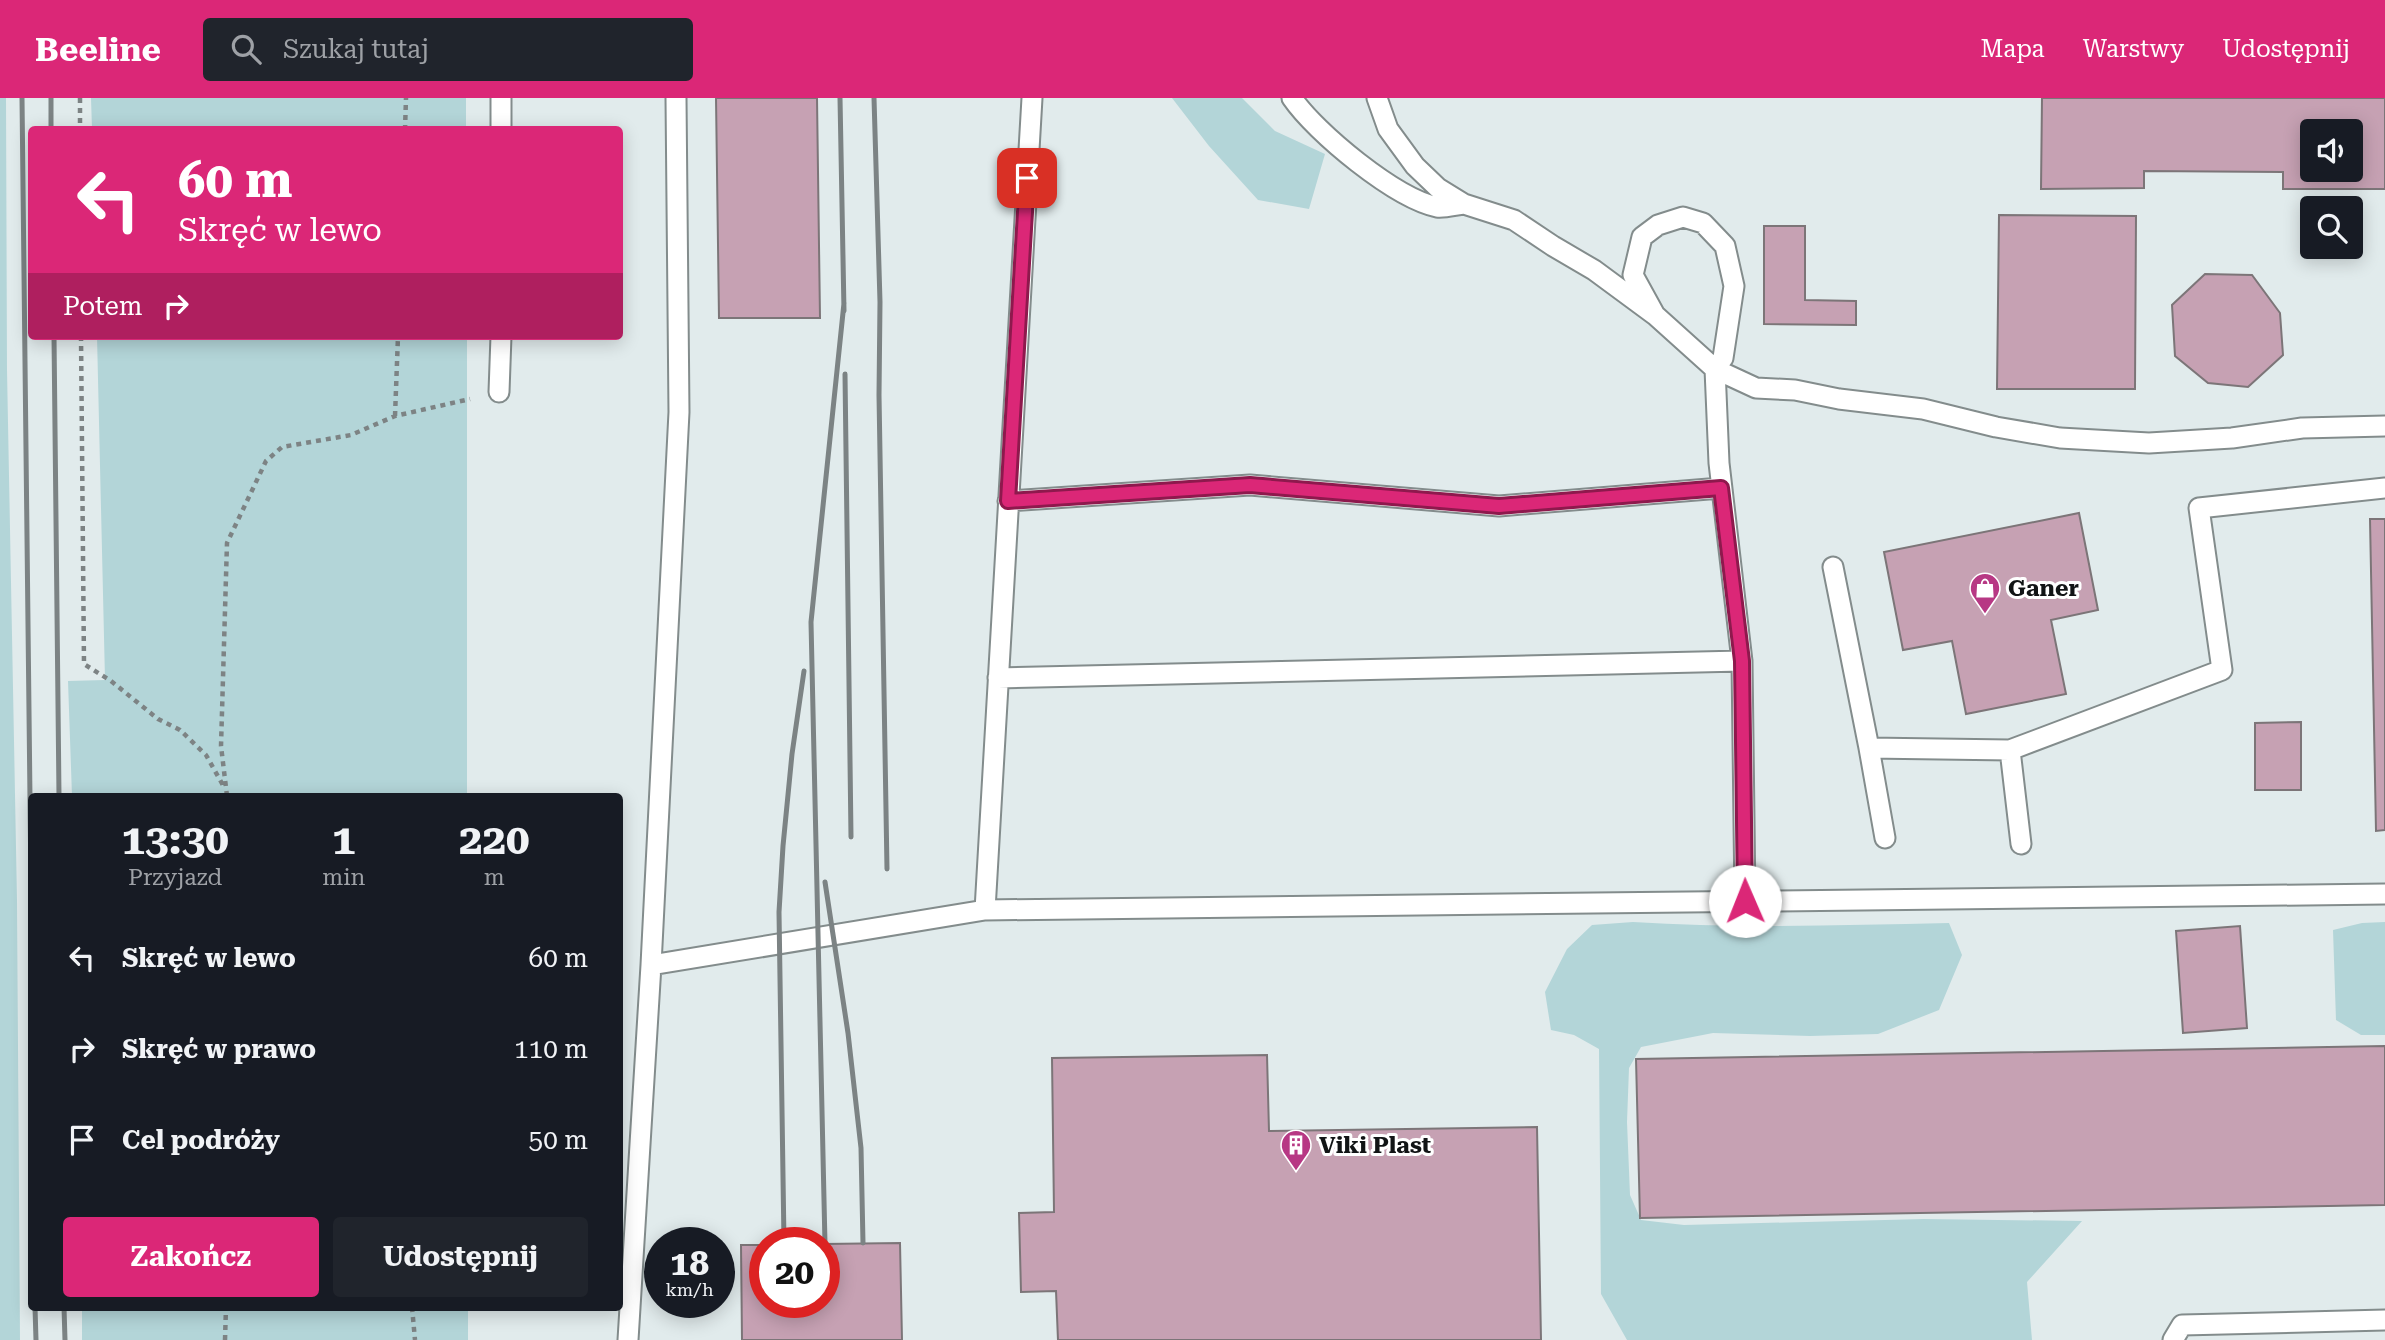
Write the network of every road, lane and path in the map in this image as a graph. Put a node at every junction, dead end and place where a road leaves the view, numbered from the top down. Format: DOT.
graph roads {
  1 [pos="80,98"];
  2 [pos="406,98"];
  3 [pos="501,98"];
  4 [pos="676,98"];
  5 [pos="1032,98"];
  6 [pos="1292,98"];
  7 [pos="1377,98"];
  8 [pos="80,126"];
  9 [pos="405,126"];
  10 [pos="501,126"];
  11 [pos="1464,204"];
  12 [pos="1654,315"];
  13 [pos="81,340"];
  14 [pos="398,340"];
  15 [pos="501,340"];
  16 [pos="1715,369"];
  17 [pos="499,392"];
  18 [pos="395,416"];
  19 [pos="2385,426"];
  20 [pos="1721,488"];
  21 [pos="2385,488"];
  22 [pos="1008,501"];
  23 [pos="1833,567"];
  24 [pos="1742,661"];
  25 [pos="998,678"];
  26 [pos="1869,748"];
  27 [pos="2010,750"];
  28 [pos="226,793"];
  29 [pos="1885,838"];
  30 [pos="2021,844"];
  31 [pos="2385,894"];
  32 [pos="1745,901"];
  33 [pos="985,910"];
  34 [pos="651,965"];
  35 [pos="226,1311"];
  36 [pos="412,1311"];
  37 [pos="2385,1320"];
  38 [pos="225,1340"];
  39 [pos="415,1340"];
  40 [pos="628,1340"];
  41 [pos="2173,1340"];
  1 -- 8 [label="path"];
  2 -- 9 [label="path"];
  3 -- 10 [label="lane"];
  4 -- 34 [label="lane"];
  5 -- 22 [label="lane"];
  6 -- 11 [label="lane"];
  7 -- 11 [label="lane"];
  11 -- 12 [label="lane"];
  12 -- 16 [label="lane"];
  12 -- 16 [label="lane"];
  13 -- 28 [label="path"];
  14 -- 18 [label="path"];
  15 -- 17 [label="lane"];
  16 -- 19 [label="lane"];
  16 -- 20 [label="lane"];
  17 -- 18 [label="path"];
  18 -- 28 [label="path"];
  20 -- 22 [label="lane"];
  20 -- 24 [label="lane"];
  21 -- 27 [label="lane"];
  22 -- 25 [label="lane"];
  23 -- 26 [label="lane"];
  24 -- 25 [label="lane"];
  24 -- 32 [label="lane"];
  25 -- 33 [label="lane"];
  26 -- 27 [label="lane"];
  26 -- 29 [label="lane"];
  27 -- 30 [label="lane"];
  31 -- 32 [label="lane"];
  32 -- 33 [label="lane"];
  33 -- 34 [label="lane"];
  34 -- 40 [label="lane"];
  35 -- 38 [label="path"];
  36 -- 39 [label="path"];
  37 -- 41 [label="lane"];
}
